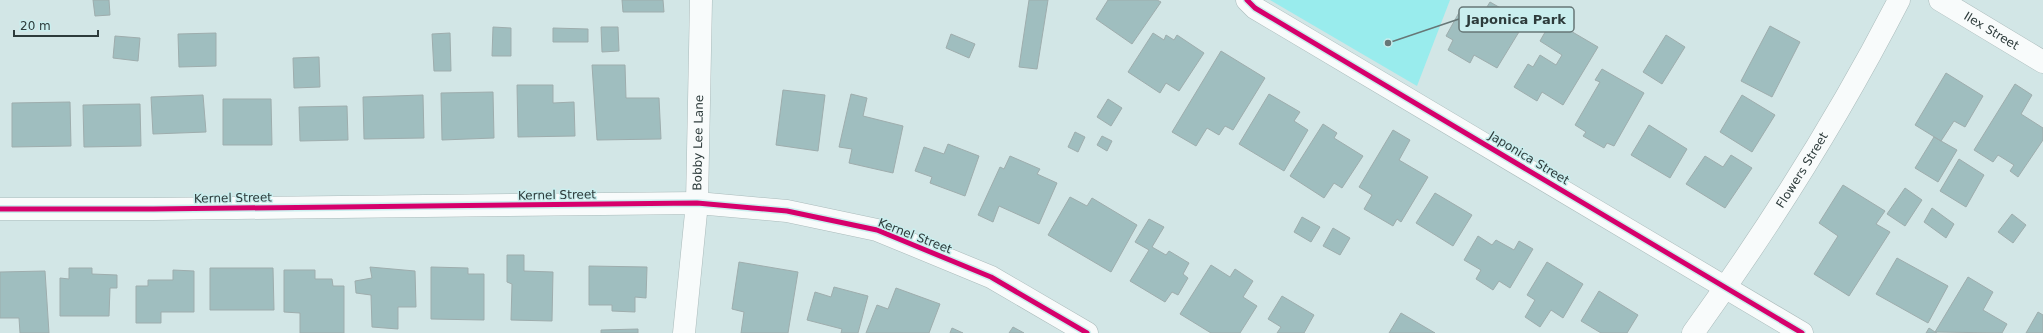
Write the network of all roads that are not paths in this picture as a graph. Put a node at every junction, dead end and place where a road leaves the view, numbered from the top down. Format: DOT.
graph roads {
  1 [pos="701,0"];
  2 [pos="1246,0"];
  3 [pos="1899,0"];
  4 [pos="1940,0"];
  5 [pos="2043,62"];
  6 [pos="697,203"];
  7 [pos="0,209"];
  8 [pos="1727,287"];
  9 [pos="684,333"];
  10 [pos="1087,333"];
  11 [pos="1693,333"];
  12 [pos="1802,333"];
  1 -- 6 [label="street, Bobby Lee Lane"];
  2 -- 8 [label="street, Japonica Street"];
  3 -- 8 [label="street, Flowers Street"];
  4 -- 5 [label="street, Ilex Street"];
  6 -- 7 [label="street, Kernel Street"];
  6 -- 9 [label="street, Bobby Lee Lane"];
  6 -- 10 [label="street, Kernel Street"];
  8 -- 11 [label="street, Flowers Street"];
  8 -- 12 [label="street, Japonica Street"];
}
